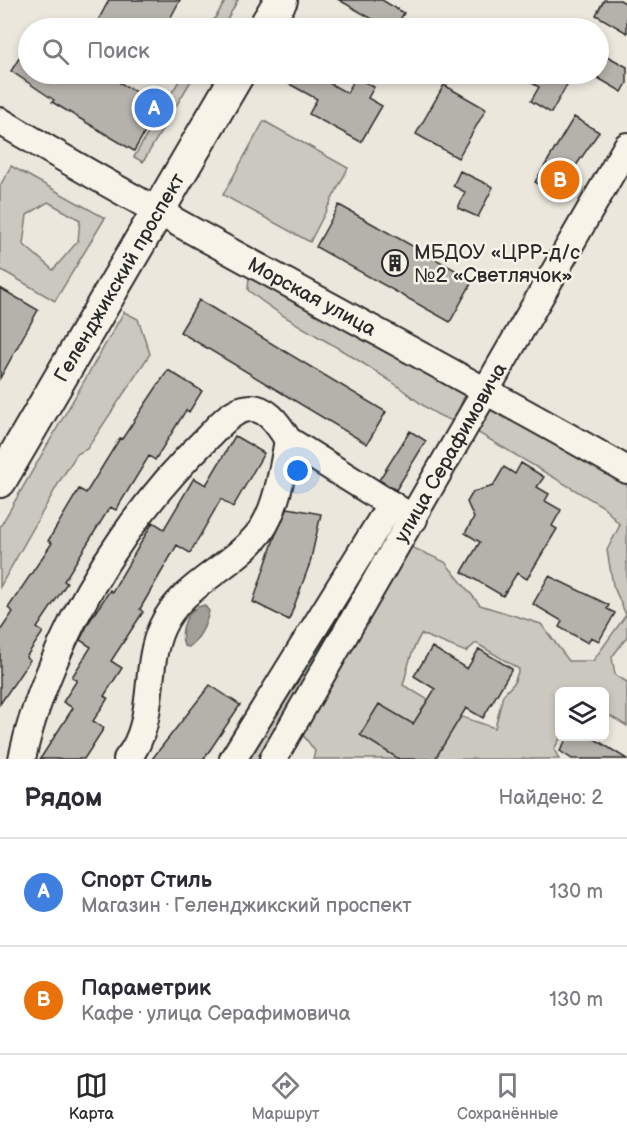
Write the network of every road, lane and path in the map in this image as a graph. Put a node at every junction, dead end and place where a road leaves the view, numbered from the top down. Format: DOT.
graph roads {
  1 [pos="281,0"];
  2 [pos="270,18"];
  3 [pos="232,84"];
  4 [pos="0,121"];
  5 [pos="627,146"];
  6 [pos="157,213"];
  7 [pos="487,390"];
  8 [pos="288,440"];
  9 [pos="627,470"];
  10 [pos="0,481"];
  11 [pos="390,504"];
  12 [pos="414,519"];
  13 [pos="22,759"];
  14 [pos="126,759"];
  15 [pos="233,759"];
  16 [pos="273,759"];
  1 -- 2 [label="main road"];
  3 -- 6 [label="main road, Геленджикский проспект"];
  4 -- 6 [label="street, Морская улица"];
  5 -- 7 [label="street, улица Серафимовича"];
  6 -- 7 [label="street, Морская улица"];
  6 -- 10 [label="main road, Геленджикский проспект"];
  7 -- 9 [label="street, Морская улица"];
  7 -- 12 [label="street, улица Серафимовича"];
  8 -- 11 [label="street"];
  8 -- 13 [label="street"];
  8 -- 14 [label="street"];
  11 -- 12 [label="street"];
  11 -- 15 [label="street"];
  12 -- 16 [label="street, улица Серафимовича"];
}
